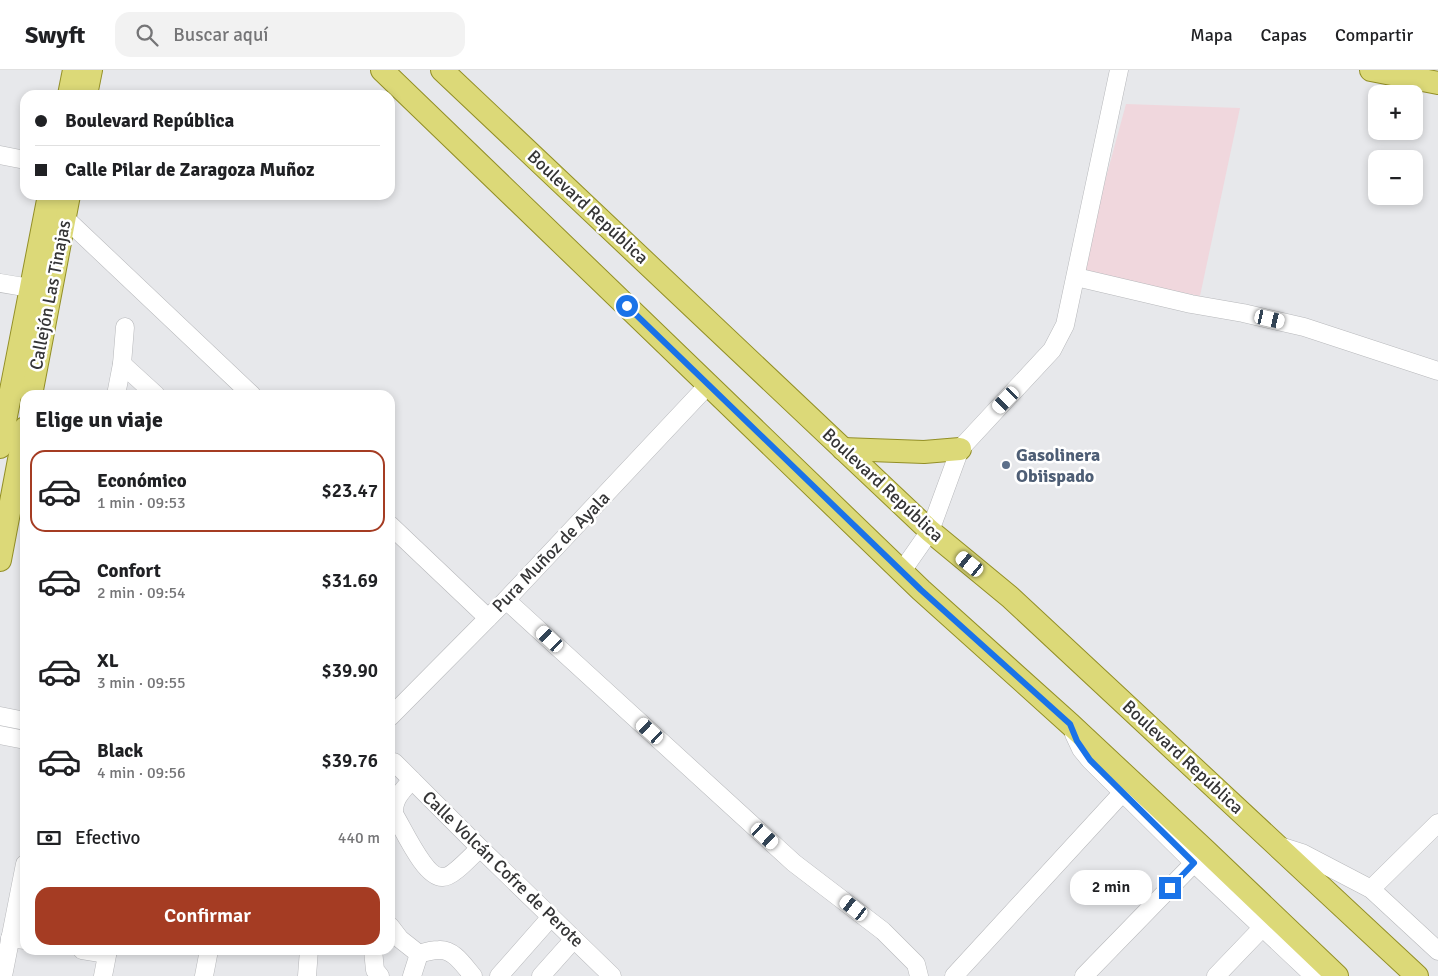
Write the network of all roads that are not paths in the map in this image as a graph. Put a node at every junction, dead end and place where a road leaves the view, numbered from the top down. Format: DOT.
graph roads {
  1 [pos="74,70"];
  2 [pos="90,70"];
  3 [pos="382,70"];
  4 [pos="442,70"];
  5 [pos="1119,70"];
  6 [pos="1371,70"];
  7 [pos="1438,83"];
  8 [pos="70,90"];
  9 [pos="87,90"];
  10 [pos="0,155"];
  11 [pos="20,159"];
  12 [pos="48,200"];
  13 [pos="68,200"];
  14 [pos="65,218"];
  15 [pos="1076,277"];
  16 [pos="0,283"];
  17 [pos="30,288"];
  18 [pos="125,327"];
  19 [pos="122,364"];
  20 [pos="1438,371"];
  21 [pos="709,384"];
  22 [pos="32,390"];
  23 [pos="117,390"];
  24 [pos="151,390"];
  25 [pos="247,390"];
  26 [pos="0,447"];
  27 [pos="960,448"];
  28 [pos="843,449"];
  29 [pos="20,454"];
  30 [pos="395,530"];
  31 [pos="930,531"];
  32 [pos="0,560"];
  33 [pos="902,571"];
  34 [pos="506,600"];
  35 [pos="488,618"];
  36 [pos="395,712"];
  37 [pos="0,716"];
  38 [pos="20,720"];
  39 [pos="1070,724"];
  40 [pos="0,735"];
  41 [pos="20,739"];
  42 [pos="395,763"];
  43 [pos="412,780"];
  44 [pos="1124,792"];
  45 [pos="395,802"];
  46 [pos="395,816"];
  47 [pos="1435,831"];
  48 [pos="1277,845"];
  49 [pos="480,848"];
  50 [pos="1194,863"];
  51 [pos="1371,889"];
  52 [pos="20,911"];
  53 [pos="551,917"];
  54 [pos="1263,927"];
  55 [pos="395,932"];
  56 [pos="17,939"];
  57 [pos="574,939"];
  58 [pos="1438,951"];
  59 [pos="419,954"];
  60 [pos="106,955"];
  61 [pos="208,955"];
  62 [pos="309,955"];
  63 [pos="373,955"];
  64 [pos="3,976"];
  65 [pos="103,976"];
  66 [pos="204,976"];
  67 [pos="307,976"];
  68 [pos="380,976"];
  69 [pos="412,976"];
  70 [pos="473,976"];
  71 [pos="499,976"];
  72 [pos="541,976"];
  73 [pos="612,976"];
  74 [pos="919,976"];
  75 [pos="954,976"];
  76 [pos="1084,976"];
  77 [pos="1216,976"];
  78 [pos="1314,976"];
  79 [pos="1337,976"];
  80 [pos="1417,976"];
  1 -- 8 [label="main road"];
  2 -- 9 [label="main road"];
  3 -- 21 [label="main road"];
  4 -- 28 [label="main road, Boulevard República"];
  5 -- 15 [label="street"];
  6 -- 7 [label="main road"];
  10 -- 11 [label="street"];
  12 -- 17 [label="main road, Callejón Las Tinajas"];
  13 -- 14 [label="main road, Callejón Las Tinajas"];
  14 -- 22 [label="main road, Callejón Las Tinajas"];
  14 -- 25 [label="street"];
  15 -- 20 [label="street"];
  15 -- 27 [label="street"];
  16 -- 17 [label="street"];
  17 -- 26 [label="main road, Callejón Las Tinajas"];
  18 -- 19 [label="street"];
  19 -- 23 [label="street"];
  19 -- 24 [label="street"];
  21 -- 33 [label="main road"];
  21 -- 34 [label="street, Pura Muñoz de Ayala"];
  27 -- 28 [label="main road"];
  27 -- 31 [label="street"];
  28 -- 31 [label="main road, Boulevard República"];
  29 -- 32 [label="main road"];
  30 -- 35 [label="street"];
  31 -- 33 [label="street"];
  31 -- 48 [label="main road, Boulevard República"];
  33 -- 39 [label="main road"];
  34 -- 35 [label="street, Pura Muñoz de Ayala"];
  34 -- 74 [label="street"];
  35 -- 36 [label="street, Pura Muñoz de Ayala"];
  37 -- 38 [label="street"];
  39 -- 44 [label="street"];
  39 -- 79 [label="main road"];
  40 -- 41 [label="street"];
  42 -- 43 [label="street, Calle Volcán Cofre de Perote"];
  43 -- 45 [label="street"];
  43 -- 49 [label="street, Calle Volcán Cofre de Perote"];
  44 -- 50 [label="street"];
  44 -- 75 [label="street"];
  46 -- 49 [label="street"];
  47 -- 51 [label="street"];
  48 -- 51 [label="street"];
  48 -- 80 [label="main road, Boulevard República"];
  49 -- 53 [label="street, Calle Volcán Cofre de Perote"];
  50 -- 54 [label="street"];
  50 -- 76 [label="street"];
  51 -- 58 [label="street"];
  52 -- 56 [label="street"];
  53 -- 57 [label="street, Calle Volcán Cofre de Perote"];
  53 -- 71 [label="street"];
  54 -- 77 [label="street"];
  54 -- 78 [label="street"];
  55 -- 59 [label="street"];
  56 -- 64 [label="street"];
  57 -- 72 [label="street"];
  57 -- 73 [label="street, Calle Volcán Cofre de Perote"];
  59 -- 69 [label="street"];
  59 -- 70 [label="street"];
  60 -- 65 [label="street"];
  61 -- 66 [label="street"];
  62 -- 67 [label="street"];
  63 -- 68 [label="street"];
}
